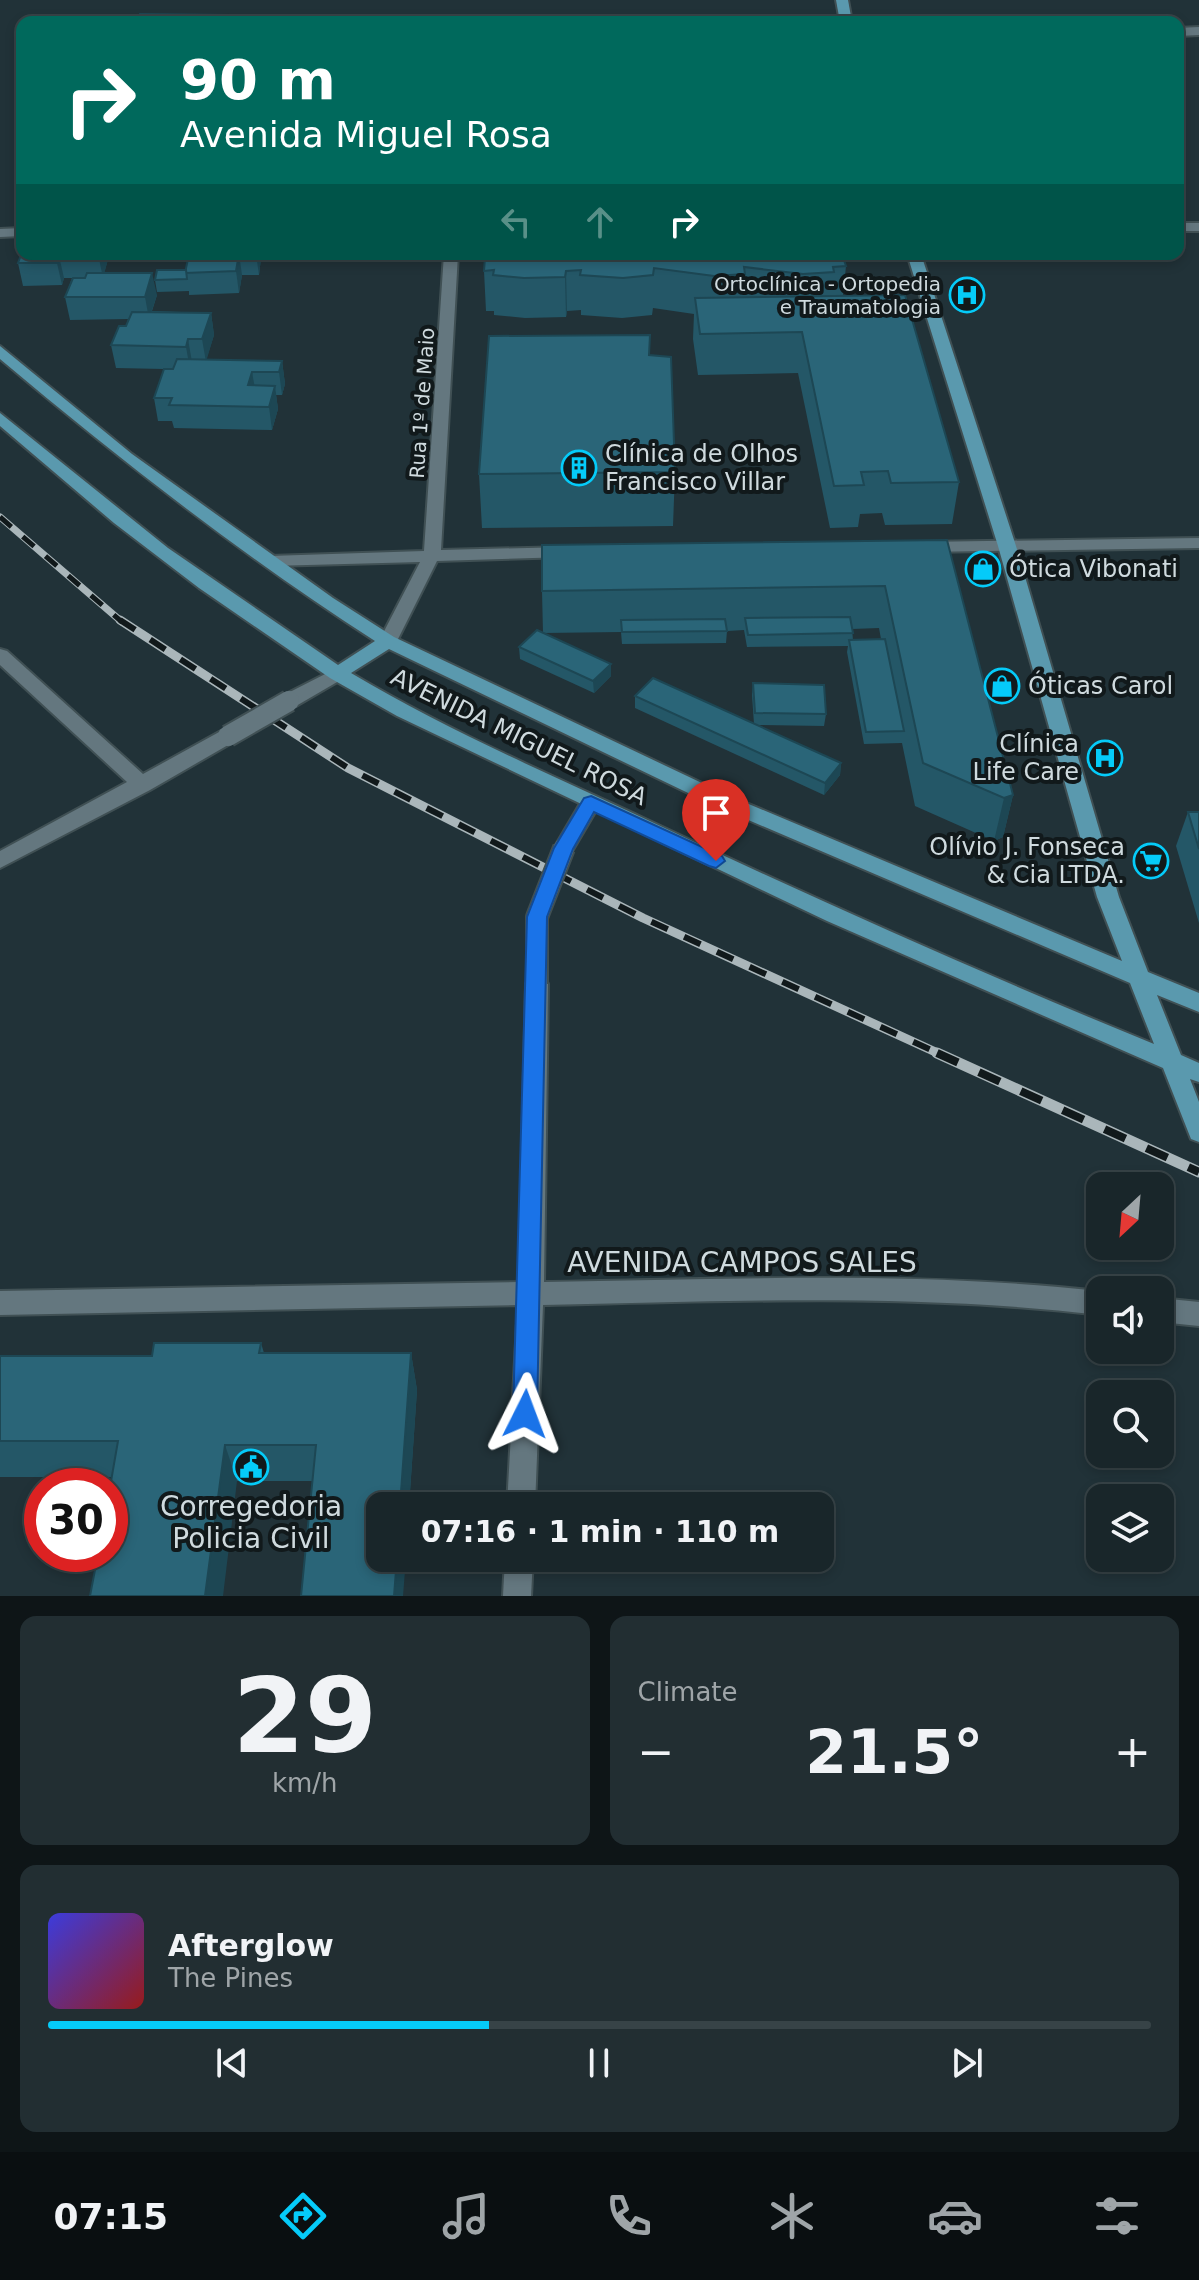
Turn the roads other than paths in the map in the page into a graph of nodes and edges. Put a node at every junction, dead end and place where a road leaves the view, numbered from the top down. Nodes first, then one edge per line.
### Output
1 (451, 260) edge
2 (916, 260) edge
3 (0, 351) edge
4 (0, 418) edge
5 (1199, 543) edge
6 (1007, 546) junction
7 (912, 547) edge
8 (584, 552) edge
9 (432, 555) junction
10 (270, 561) junction
11 (388, 641) junction
12 (0, 655) edge
13 (337, 674) junction
14 (143, 785) junction
15 (591, 802) junction
16 (0, 860) edge
17 (1140, 978) junction
18 (1199, 1003) edge
19 (1173, 1063) junction
20 (1199, 1073) edge
21 (1196, 1123) edge
22 (531, 1291) junction
23 (1086, 1301) edge
24 (0, 1303) edge
25 (1174, 1311) edge
26 (1199, 1314) edge
27 (522, 1492) edge
28 (518, 1572) edge
29 (517, 1596) edge

1 - 9 street, Rua 1º de Maio
2 - 6 main road
3 - 10 main road, AVENIDA MIGUEL ROSA
4 - 13 main road, AVENIDA MIGUEL ROSA
5 - 6 street
6 - 7 street
6 - 17 main road
8 - 9 street
9 - 10 street
9 - 11 street
10 - 11 main road, AVENIDA MIGUEL ROSA
11 - 13 main road
11 - 17 main road, AVENIDA MIGUEL ROSA
12 - 14 street
13 - 14 street, bridge
13 - 15 main road, AVENIDA MIGUEL ROSA
14 - 16 street
15 - 19 main road, AVENIDA MIGUEL ROSA
15 - 22 street, bridge
17 - 18 main road, AVENIDA MIGUEL ROSA
17 - 19 main road
19 - 20 main road, AVENIDA MIGUEL ROSA
19 - 21 main road
22 - 23 street, AVENIDA CAMPOS SALES
22 - 24 street, AVENIDA CAMPOS SALES
22 - 27 street
25 - 26 street
28 - 29 street

